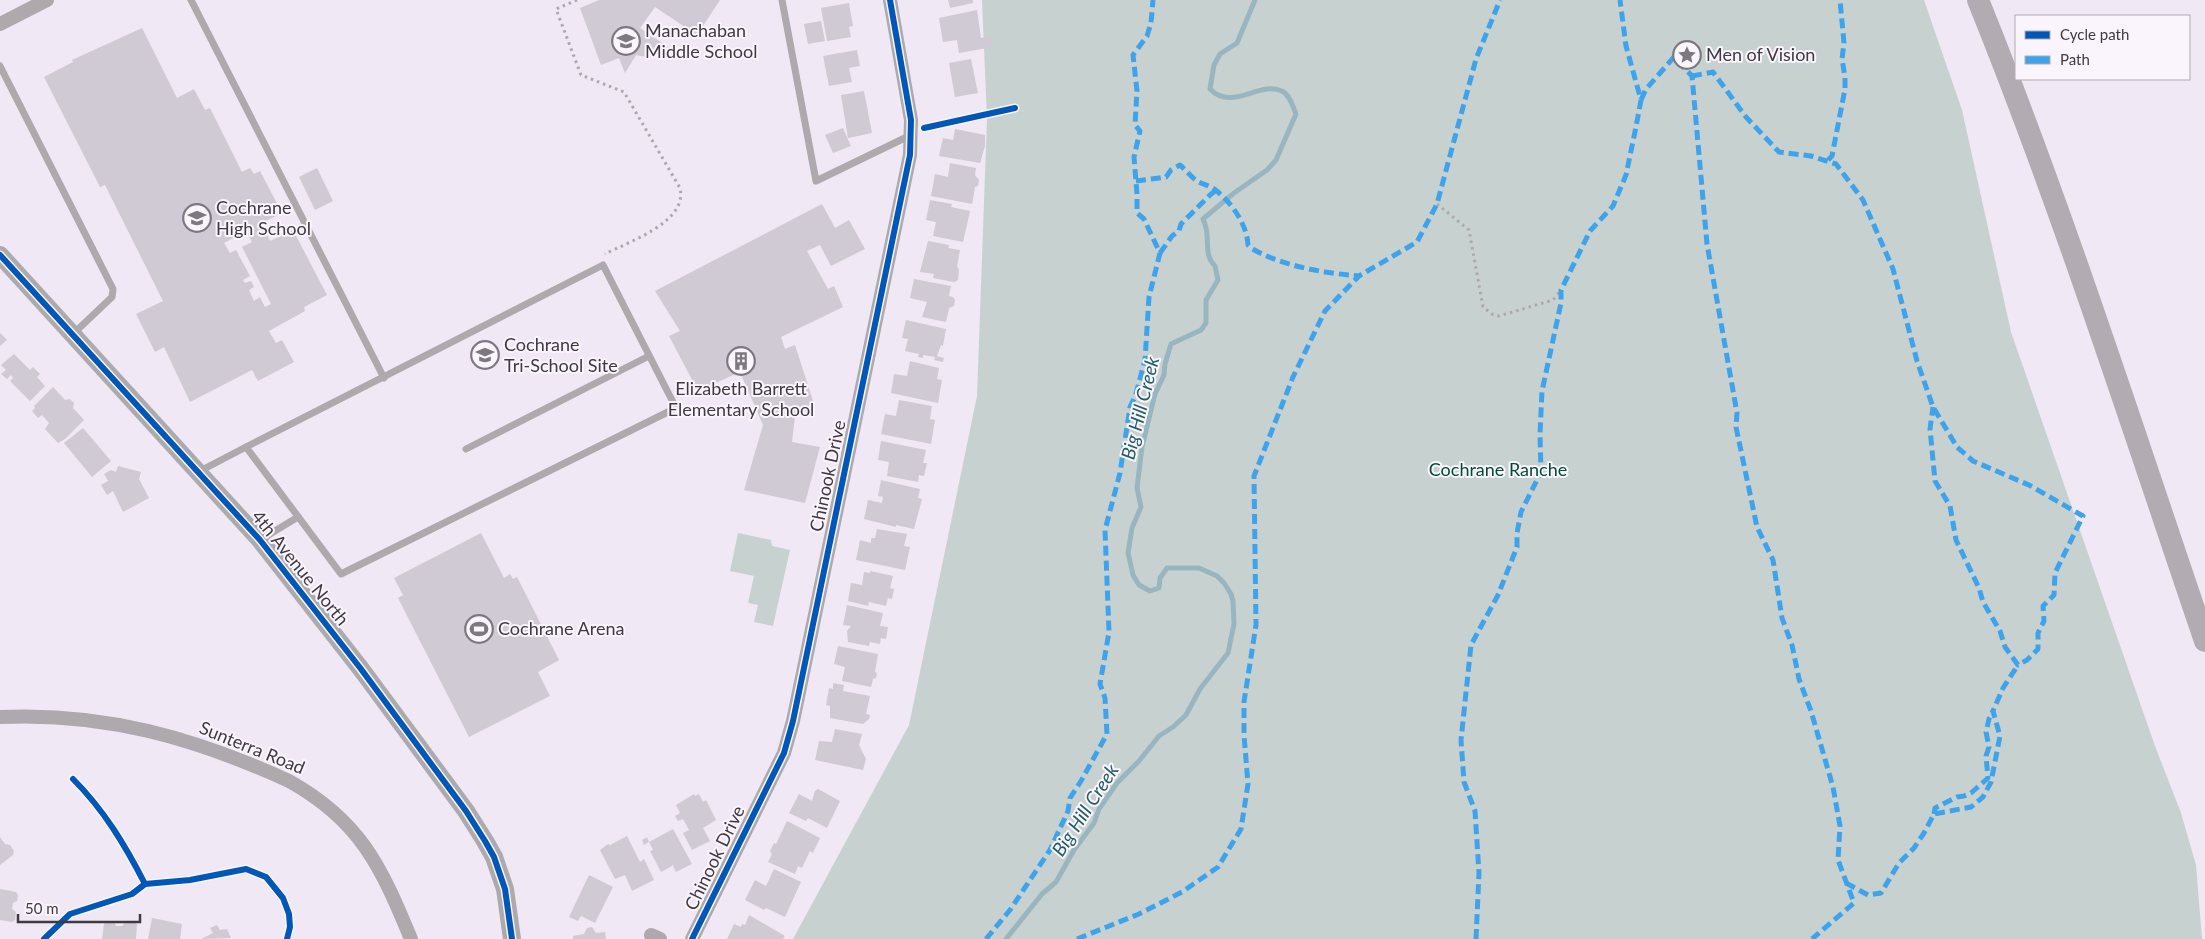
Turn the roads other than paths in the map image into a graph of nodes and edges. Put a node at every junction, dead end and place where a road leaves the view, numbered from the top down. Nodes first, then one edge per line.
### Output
1 (47, 0) edge
2 (191, 0) edge
3 (782, 0) edge
4 (890, 0) edge
5 (1978, 0) edge
6 (0, 24) edge
7 (0, 66) edge
8 (911, 134) junction
9 (0, 255) edge
10 (72, 334) junction
11 (649, 356) junction
12 (384, 378) junction
13 (246, 447) junction
14 (466, 449) dead end
15 (199, 471) junction
16 (298, 517) junction
17 (260, 540) junction
18 (2205, 642) edge
19 (0, 716) edge
20 (412, 939) edge
21 (512, 939) edge
22 (692, 939) edge

1 - 6 street
2 - 12 lane
3 - 8 lane
4 - 8 street, Chinook Drive
5 - 18 main road
7 - 10 lane
8 - 22 street, Chinook Drive
9 - 10 street, 4th Avenue North
10 - 15 street, 4th Avenue North
11 - 12 lane
11 - 14 lane
11 - 16 lane
12 - 13 lane
13 - 15 lane
13 - 16 lane
15 - 17 street, 4th Avenue North
16 - 17 lane
17 - 21 street, 4th Avenue North
19 - 20 street, Sunterra Road

